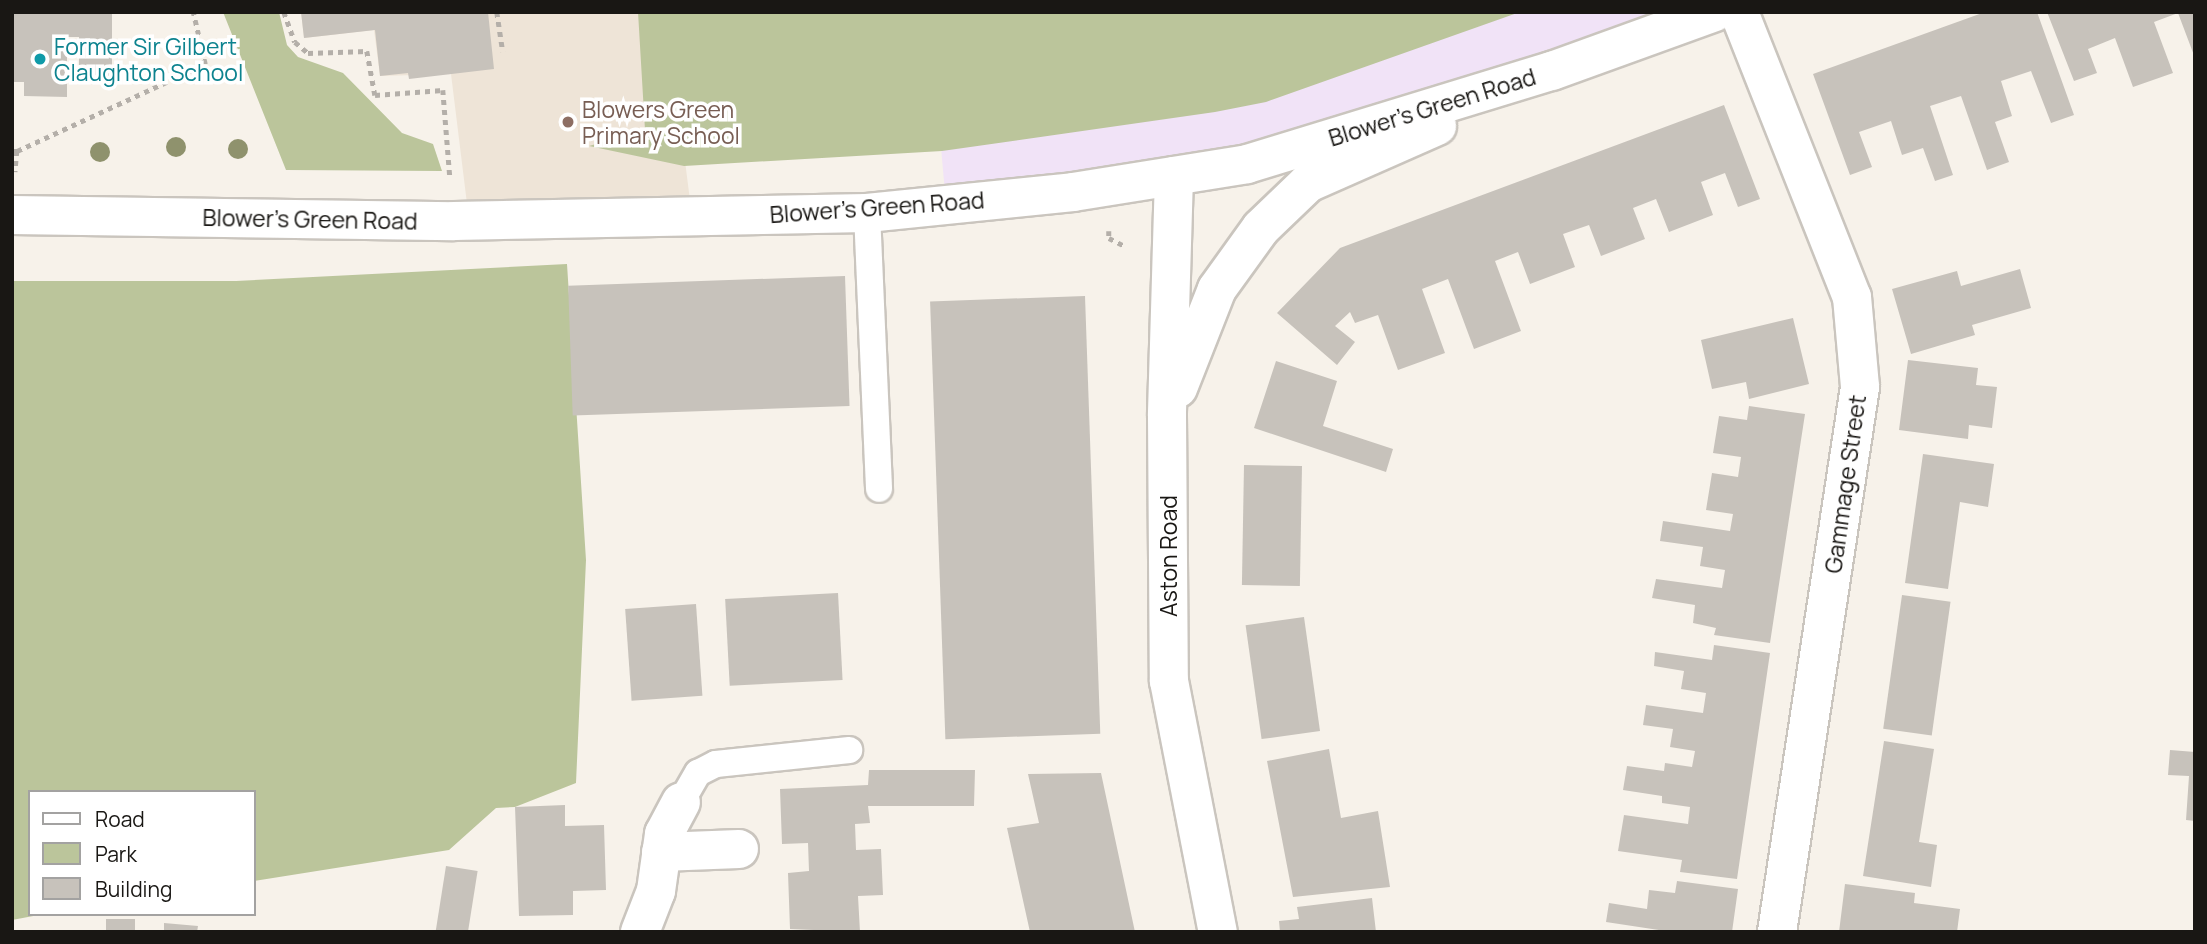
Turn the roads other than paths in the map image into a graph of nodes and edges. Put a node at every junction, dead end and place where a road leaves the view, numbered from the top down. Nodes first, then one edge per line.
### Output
1 (1715, 12) edge
2 (1739, 12) edge
3 (1552, 71) junction
4 (1174, 176) junction
5 (867, 213) junction
6 (12, 215) edge
7 (1167, 415) junction
8 (879, 489) dead end
9 (849, 751) dead end
10 (681, 802) joint
11 (739, 849) dead end
12 (661, 852) junction
13 (640, 932) edge
14 (1218, 932) edge
15 (1777, 932) edge

1 - 3 main road, Blower's Green Road
2 - 15 main road, Gammage Street
3 - 4 main road, Blower's Green Road
3 - 7 main road
4 - 5 main road, Blower's Green Road
4 - 7 main road, Aston Road
5 - 6 main road, Blower's Green Road
5 - 8 lane
7 - 14 main road, Aston Road
9 - 10 lane
10 - 12 main road
11 - 12 main road
12 - 13 main road

